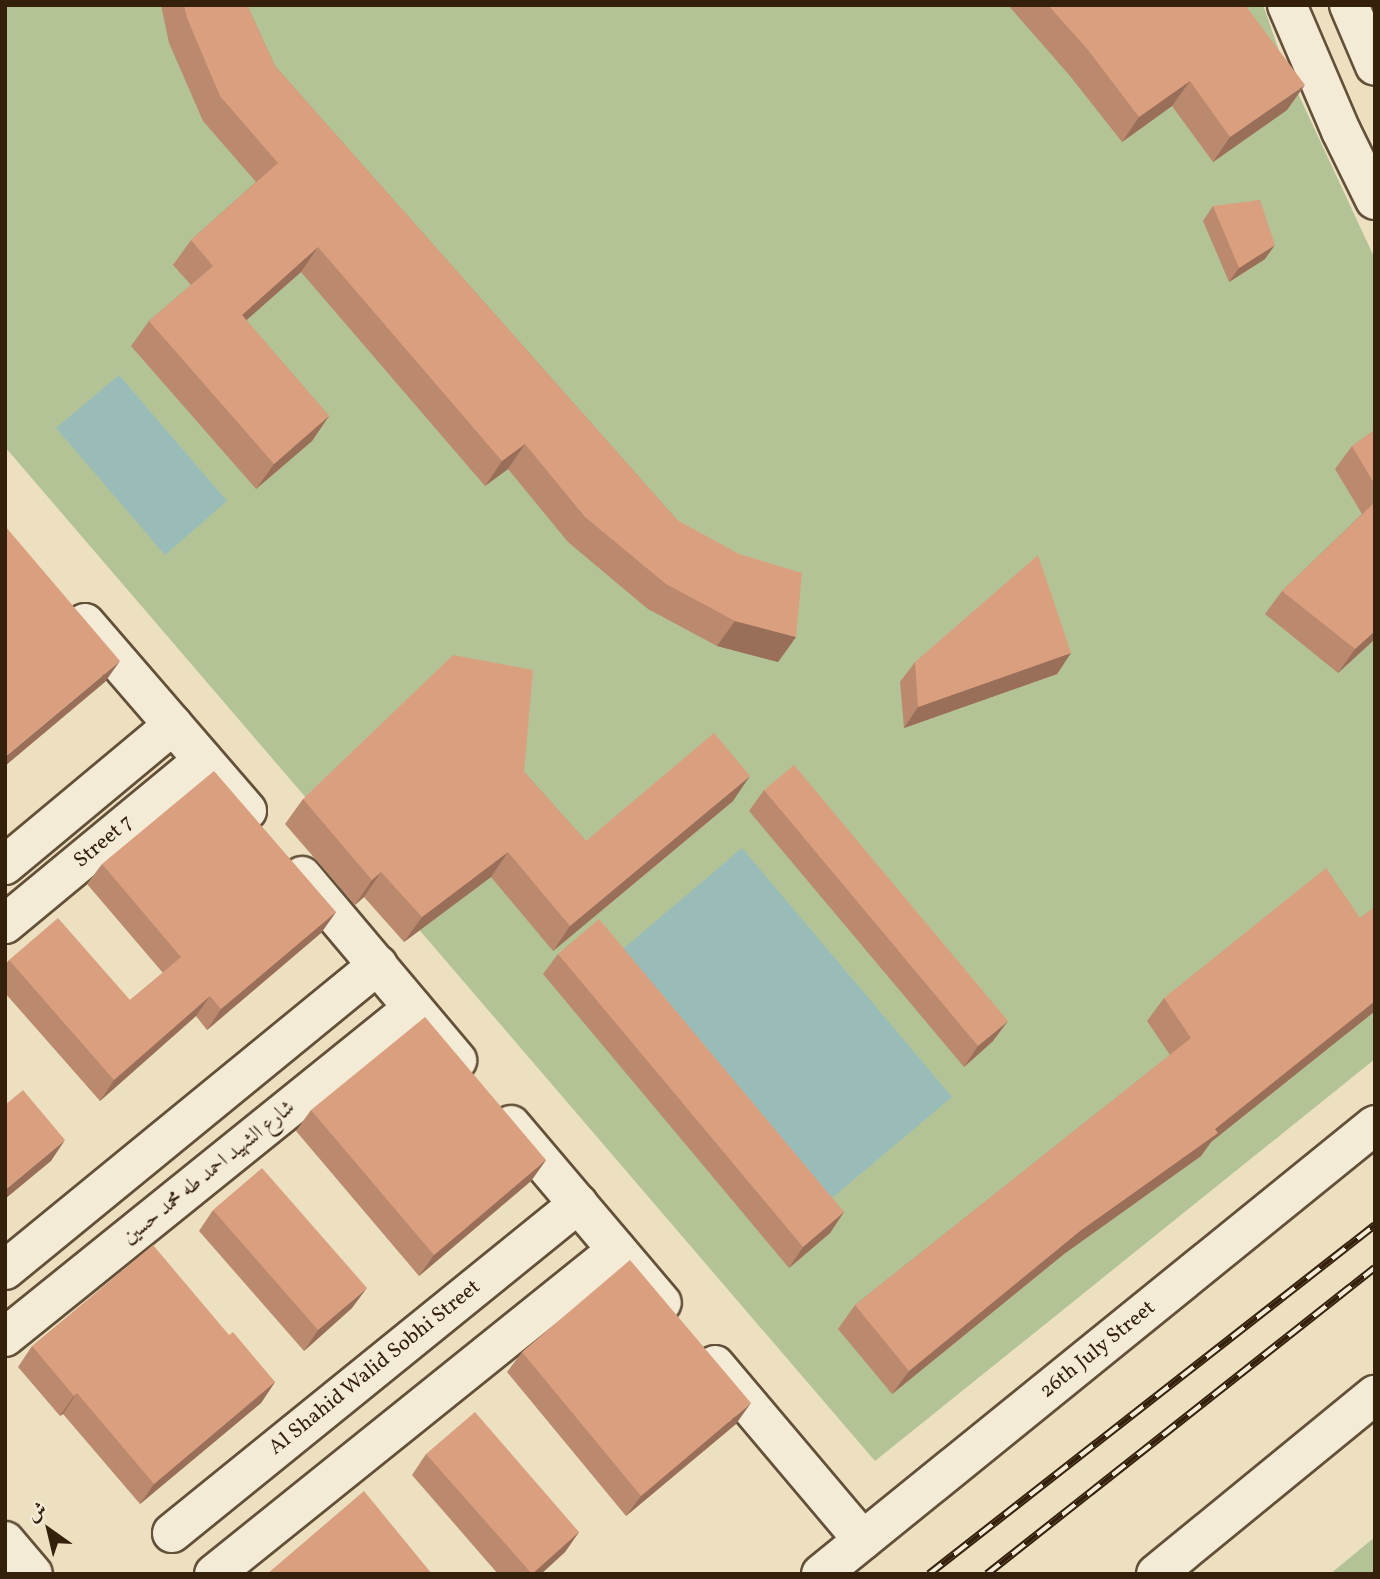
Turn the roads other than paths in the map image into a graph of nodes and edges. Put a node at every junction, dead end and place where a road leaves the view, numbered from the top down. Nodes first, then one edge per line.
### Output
1 (1287, 5) edge
2 (1349, 5) edge
3 (1375, 66) edge
4 (1375, 200) edge
5 (58, 593) edge
6 (173, 725) junction
7 (203, 760) junction
8 (5, 865) edge
9 (5, 924) edge
10 (378, 965) junction
11 (413, 1008) junction
12 (1375, 1125) edge
13 (578, 1204) junction
14 (617, 1250) junction
15 (5, 1270) edge
16 (5, 1337) edge
17 (1375, 1395) edge
18 (172, 1533) dead end
19 (863, 1540) junction
20 (5, 1541) edge
21 (33, 1574) edge
22 (214, 1574) edge
23 (821, 1574) edge
24 (1156, 1574) edge

1 - 4 street
2 - 3 street
5 - 6 street
6 - 7 street
6 - 8 street
7 - 9 street, Street 7
7 - 10 street
10 - 11 street
10 - 15 street
11 - 13 street
11 - 16 street, شارع الشهيد احمد طه محمد حسين
12 - 19 street, 26th July Street
13 - 14 street
13 - 18 street, Al Shahid Walid Sobhi Street
14 - 19 street
14 - 22 street
17 - 24 street
19 - 23 street, 26th July Street
20 - 21 street

